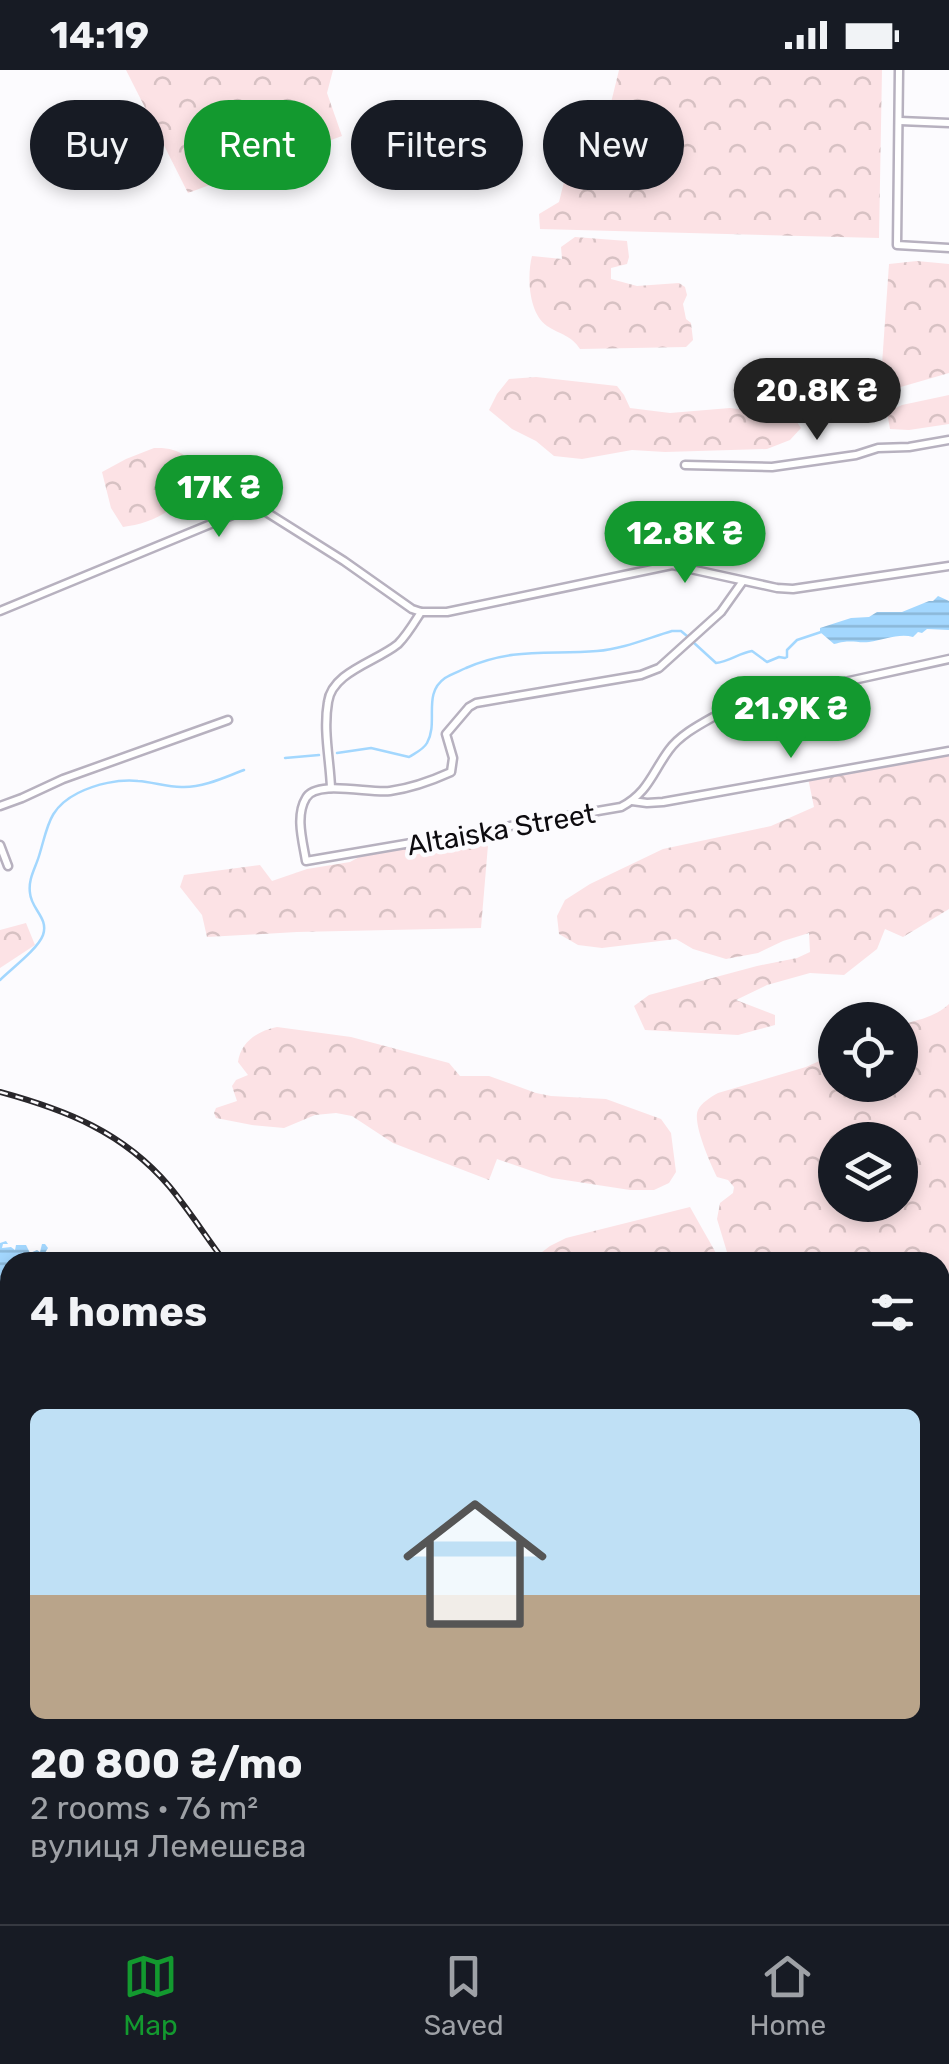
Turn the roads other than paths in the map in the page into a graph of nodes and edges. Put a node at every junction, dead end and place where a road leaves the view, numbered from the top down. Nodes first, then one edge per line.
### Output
1 (900, 70) edge
2 (900, 121) junction
3 (949, 124) edge
4 (949, 248) edge
5 (949, 440) edge
6 (686, 465) dead end
7 (949, 566) edge
8 (743, 581) junction
9 (0, 611) edge
10 (421, 612) junction
11 (949, 659) edge
12 (228, 720) dead end
13 (949, 751) edge
14 (331, 788) junction
15 (632, 801) junction
16 (0, 806) edge
17 (0, 845) edge
18 (8, 866) dead end

1 - 2 street
2 - 3 street
2 - 4 street
5 - 6 street
7 - 8 street
8 - 10 street
8 - 14 street
9 - 10 street
10 - 14 street
11 - 15 street, Altaiska Street
12 - 16 street
13 - 15 street
14 - 15 street, Altaiska Street
17 - 18 street

